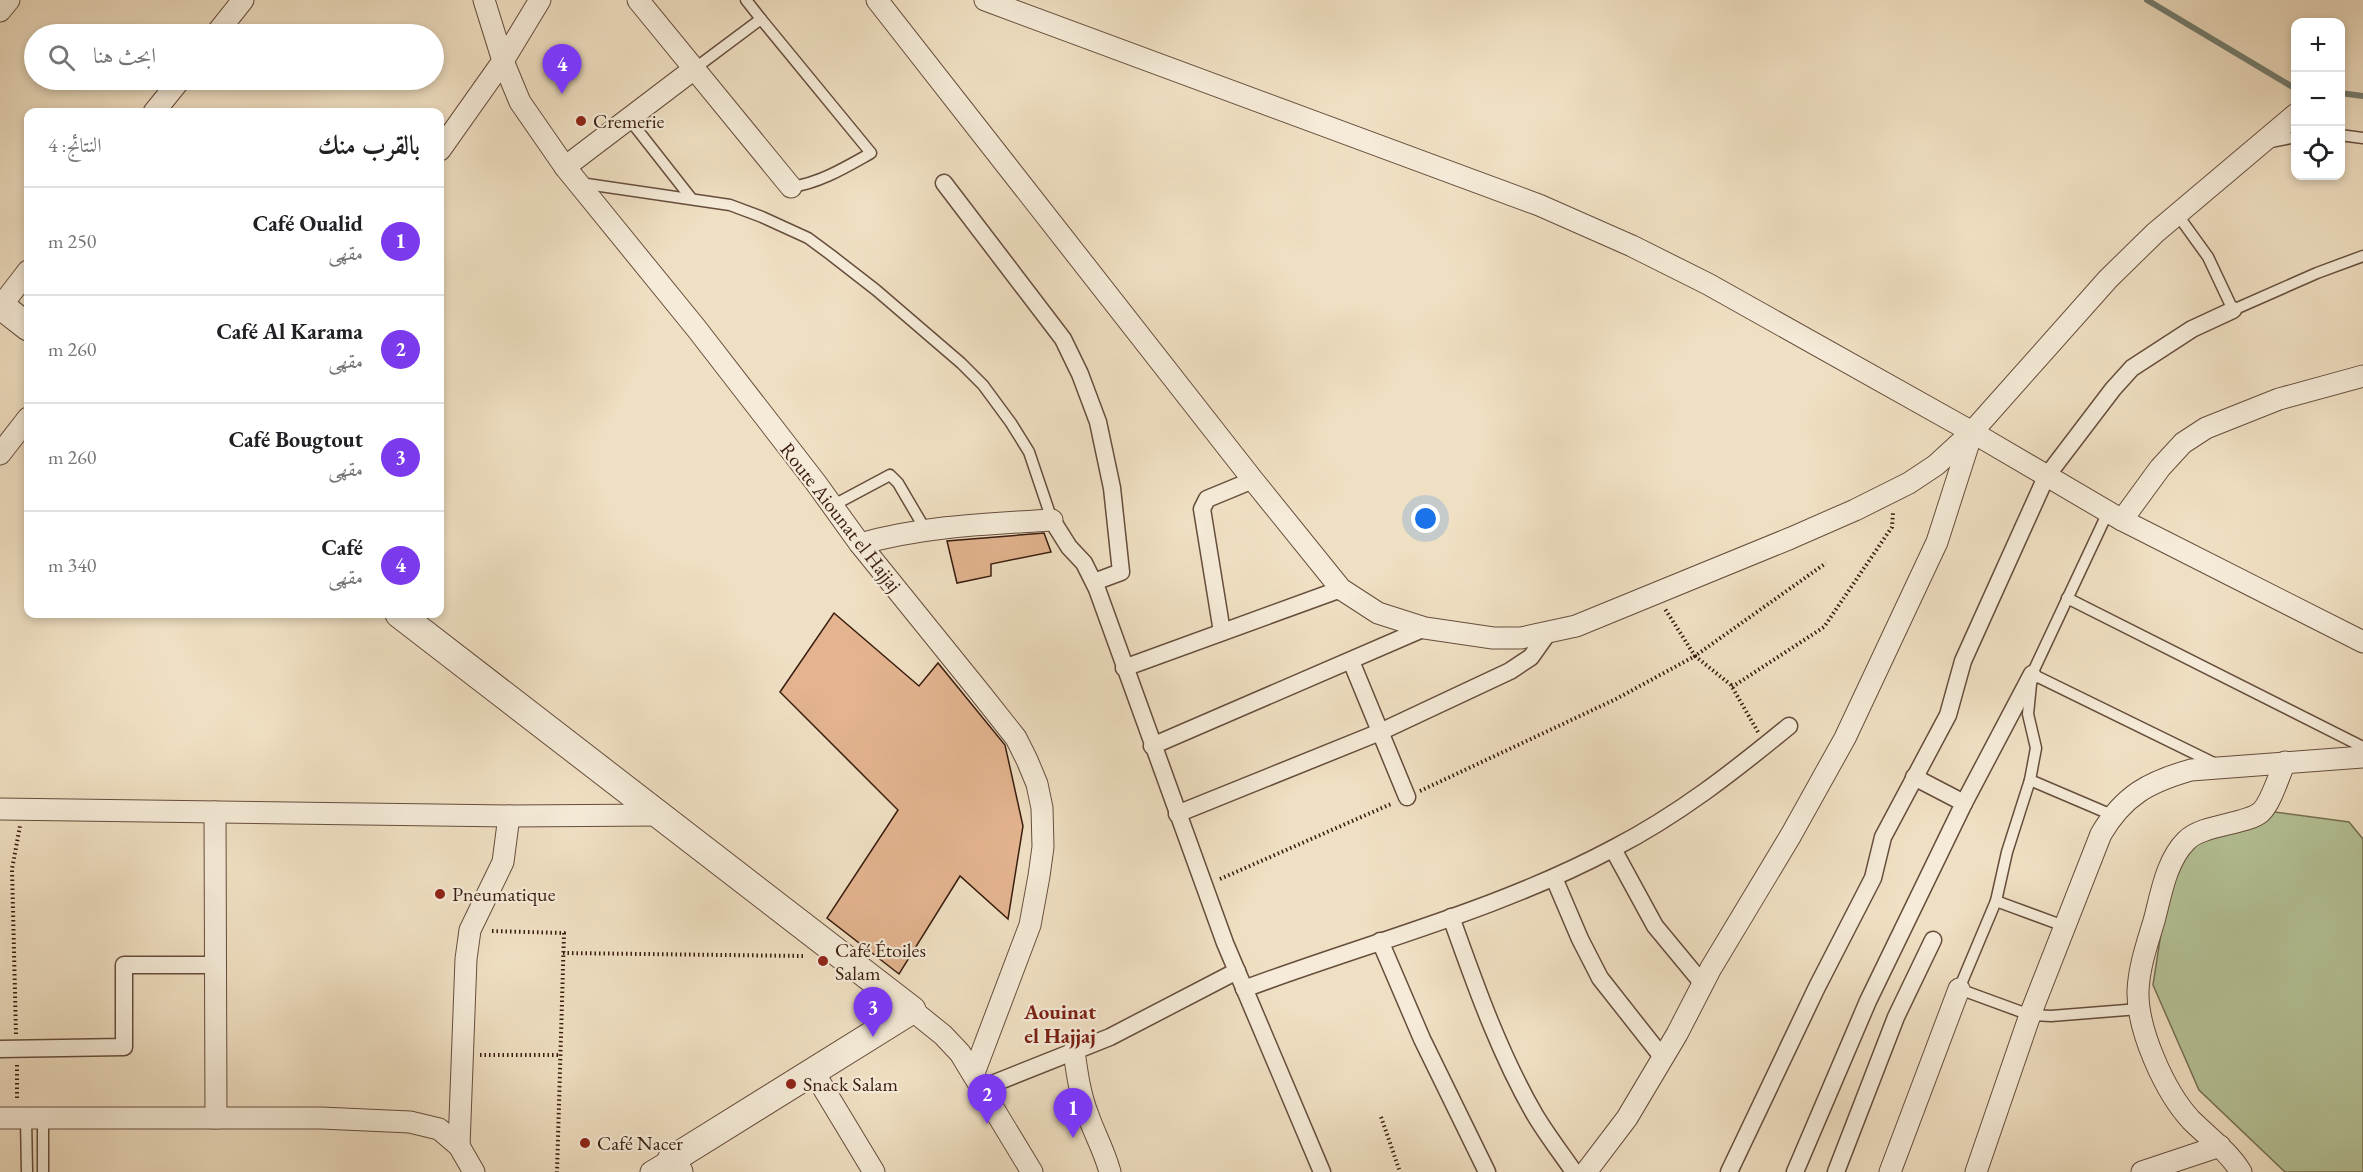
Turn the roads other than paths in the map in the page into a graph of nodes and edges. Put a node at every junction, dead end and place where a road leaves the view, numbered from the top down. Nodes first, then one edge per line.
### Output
1 (9, 0) edge
2 (243, 0) edge
3 (484, 0) edge
4 (540, 0) edge
5 (638, 0) edge
6 (746, 0) edge
7 (877, 0) edge
8 (985, 0) edge
9 (0, 11) edge
10 (761, 19) junction
11 (224, 24) edge
12 (503, 61) junction
13 (694, 69) junction
14 (172, 90) edge
15 (157, 108) edge
16 (2291, 117) edge
17 (628, 119) junction
18 (2345, 136) edge
19 (2291, 138) edge
20 (2363, 138) edge
21 (444, 144) edge
22 (2256, 147) junction
23 (571, 175) junction
24 (944, 183) dead end
25 (791, 187) joint
26 (691, 198) junction
27 (2177, 214) junction
28 (2363, 256) edge
29 (24, 276) edge
30 (1, 305) edge
31 (2233, 310) junction
32 (24, 324) edge
33 (2363, 376) edge
34 (24, 423) edge
35 (1972, 432) junction
36 (0, 454) edge
37 (2046, 477) junction
38 (1253, 480) junction
39 (832, 506) junction
40 (2115, 516) junction
41 (1052, 520) junction
42 (926, 529) junction
43 (860, 544) junction
44 (1094, 582) junction
45 (1341, 589) junction
46 (2067, 598) junction
47 (404, 618) edge
48 (1425, 628) junction
49 (1222, 632) junction
50 (1548, 633) junction
51 (2363, 642) edge
52 (1351, 661) junction
53 (1124, 668) junction
54 (2032, 674) junction
55 (1789, 726) dead end
56 (1380, 732) junction
57 (1152, 746) junction
58 (2363, 747) edge
59 (2363, 758) edge
60 (2285, 762) junction
61 (2223, 768) junction
62 (1914, 777) junction
63 (2030, 780) junction
64 (1407, 797) road end
65 (1964, 804) junction
66 (10, 809) edge
67 (215, 812) junction
68 (1177, 814) junction
69 (660, 815) junction
70 (2112, 815) junction
71 (509, 816) junction
72 (1613, 849) junction
73 (1554, 878) junction
74 (1996, 902) junction
75 (1451, 917) junction
76 (2064, 926) junction
77 (1934, 940) dead end
78 (1380, 941) junction
79 (216, 965) junction
80 (1237, 971) junction
81 (1703, 984) junction
82 (1244, 989) junction
83 (1959, 989) junction
84 (2139, 1009) junction
85 (912, 1010) junction
86 (2030, 1015) junction
87 (8, 1049) edge
88 (1074, 1051) junction
89 (1663, 1058) junction
90 (813, 1071) junction
91 (978, 1080) junction
92 (21, 1118) edge
93 (216, 1118) junction
94 (459, 1146) junction
95 (2220, 1146) junction
96 (667, 1168) edge
97 (27, 1172) edge
98 (43, 1172) edge
99 (474, 1172) edge
100 (874, 1172) edge
101 (1032, 1172) edge
102 (1110, 1172) edge
103 (1322, 1172) edge
104 (1487, 1172) edge
105 (1574, 1172) edge
106 (1586, 1172) edge
107 (1729, 1172) edge
108 (1795, 1172) edge
109 (1836, 1172) edge
110 (1890, 1172) edge
111 (1976, 1172) edge
112 (2142, 1172) edge
113 (2241, 1172) edge

1 - 9 street
2 - 11 street
3 - 12 street, Route Aiounat el Hajjaj
4 - 12 street
5 - 13 street
6 - 10 lane
7 - 38 street
8 - 35 street
10 - 13 lane
10 - 25 lane
12 - 21 street
12 - 23 street, Route Aiounat el Hajjaj
13 - 17 street
13 - 25 street
14 - 15 street
16 - 22 street
17 - 23 street
17 - 26 lane
18 - 20 lane
19 - 22 lane
22 - 27 street
23 - 26 lane
23 - 39 street, Route Aiounat el Hajjaj
24 - 44 street
26 - 41 lane
27 - 31 lane
27 - 35 street
28 - 31 lane
29 - 30 street
30 - 32 street
31 - 37 street
33 - 40 street
34 - 36 street
35 - 37 street
35 - 50 street
35 - 81 street
37 - 40 street
37 - 62 street
38 - 45 street
38 - 49 street
39 - 42 lane
39 - 43 street, Route Aiounat el Hajjaj
40 - 46 lane
40 - 51 street
41 - 42 street
41 - 44 street
42 - 43 street
43 - 91 street, Route Aiounat el Hajjaj
44 - 53 street
45 - 48 street
45 - 49 street
46 - 54 lane
46 - 58 lane
47 - 69 street
48 - 50 street
48 - 52 street
49 - 53 street
50 - 56 street
52 - 56 street
52 - 57 street
53 - 57 street
54 - 61 lane
54 - 63 lane
54 - 65 street
55 - 72 street
56 - 64 street
56 - 68 street
57 - 68 street
59 - 60 street
60 - 61 street
60 - 84 street
61 - 70 street
62 - 65 street
62 - 107 street
63 - 70 lane
63 - 74 lane
65 - 108 street
66 - 67 street
67 - 71 street
67 - 79 street
68 - 80 street
69 - 71 street
69 - 85 street
70 - 76 street
71 - 94 street
72 - 73 street
72 - 81 street
73 - 75 street
73 - 89 street
74 - 76 lane
74 - 83 lane
75 - 78 street
75 - 105 street
76 - 86 street
77 - 109 street
78 - 82 street
78 - 104 street
79 - 87 street
79 - 93 street
80 - 82 street
80 - 88 street
81 - 89 street
82 - 103 street
83 - 86 lane
83 - 110 street
84 - 86 lane
84 - 95 street
85 - 90 street
85 - 91 street
86 - 111 street
88 - 91 street
88 - 102 street
89 - 106 street
90 - 96 street
90 - 100 street
91 - 101 street
92 - 93 street
92 - 97 lane
92 - 98 lane
93 - 94 street
94 - 99 street
95 - 112 street
95 - 113 street

